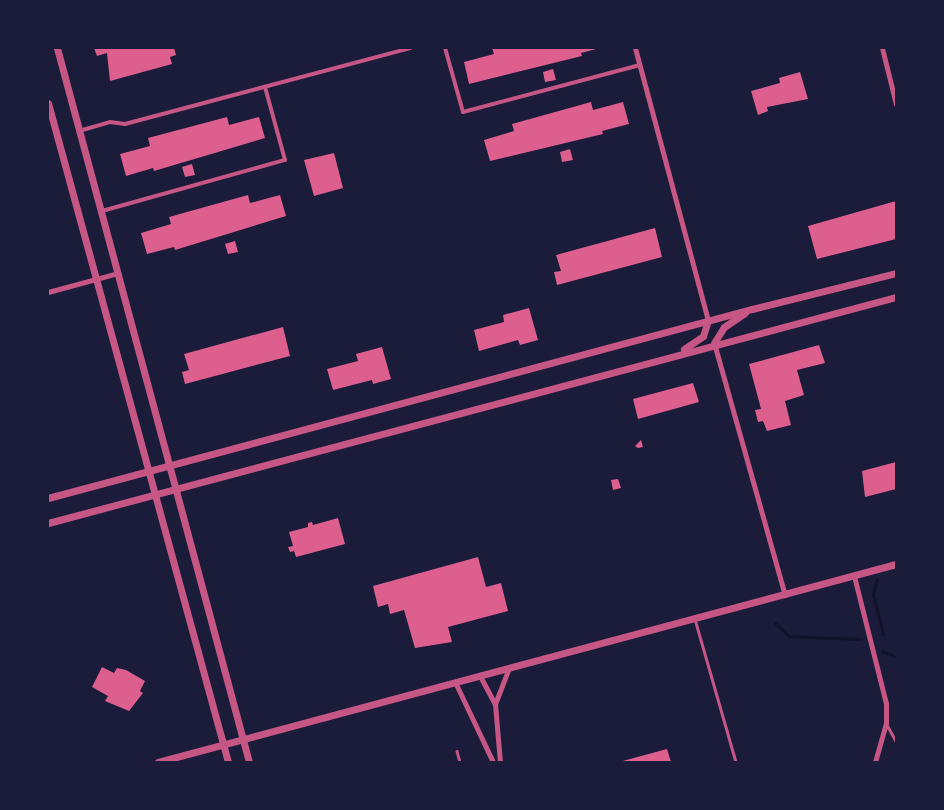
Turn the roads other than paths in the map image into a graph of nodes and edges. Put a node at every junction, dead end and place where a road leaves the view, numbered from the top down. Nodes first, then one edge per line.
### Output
1 (57, 48) edge
2 (410, 48) edge
3 (445, 48) edge
4 (635, 48) edge
5 (882, 48) edge
6 (640, 65) junction
7 (265, 87) junction
8 (48, 103) edge
9 (896, 104) edge
10 (79, 131) junction
11 (102, 211) junction
12 (118, 273) junction
13 (896, 273) edge
14 (94, 279) junction
15 (48, 292) edge
16 (896, 297) edge
17 (752, 309) junction
18 (708, 321) junction
19 (714, 343) junction
20 (677, 353) junction
21 (169, 466) junction
22 (147, 472) junction
23 (174, 489) junction
24 (153, 495) junction
25 (48, 498) edge
26 (48, 523) edge
27 (896, 564) edge
28 (854, 576) junction
29 (785, 594) junction
30 (695, 619) junction
31 (509, 668) junction
32 (480, 676) junction
33 (455, 682) junction
34 (495, 704) junction
35 (886, 723) junction
36 (243, 739) junction
37 (896, 741) edge
38 (223, 744) junction
39 (457, 751) dead end
40 (491, 761) edge
41 (158, 762) edge
42 (228, 762) edge
43 (249, 762) edge
44 (460, 762) edge
45 (500, 762) edge
46 (736, 762) edge
47 (875, 762) edge

1 - 10 street
2 - 7 street
3 - 6 street
4 - 6 street
5 - 9 street
6 - 18 street
7 - 10 street
7 - 11 street
8 - 14 street
10 - 11 street
11 - 12 street
12 - 14 street
12 - 21 street
13 - 17 street
14 - 15 street
14 - 22 street
16 - 19 street
17 - 18 street
17 - 19 street
18 - 20 street
18 - 21 street
19 - 20 street
19 - 29 street
20 - 23 street
21 - 22 street
21 - 23 street
22 - 24 street
22 - 25 street
23 - 24 street
23 - 36 street
24 - 26 street
24 - 38 street
27 - 28 street
28 - 29 street
28 - 35 street
29 - 30 street
30 - 31 street
30 - 46 lane
31 - 32 street
31 - 34 street
32 - 33 street
32 - 34 street
33 - 36 street
33 - 40 street
34 - 45 street
35 - 37 lane
35 - 47 street
36 - 38 street
36 - 43 street
38 - 41 street
38 - 42 street
39 - 44 lane

